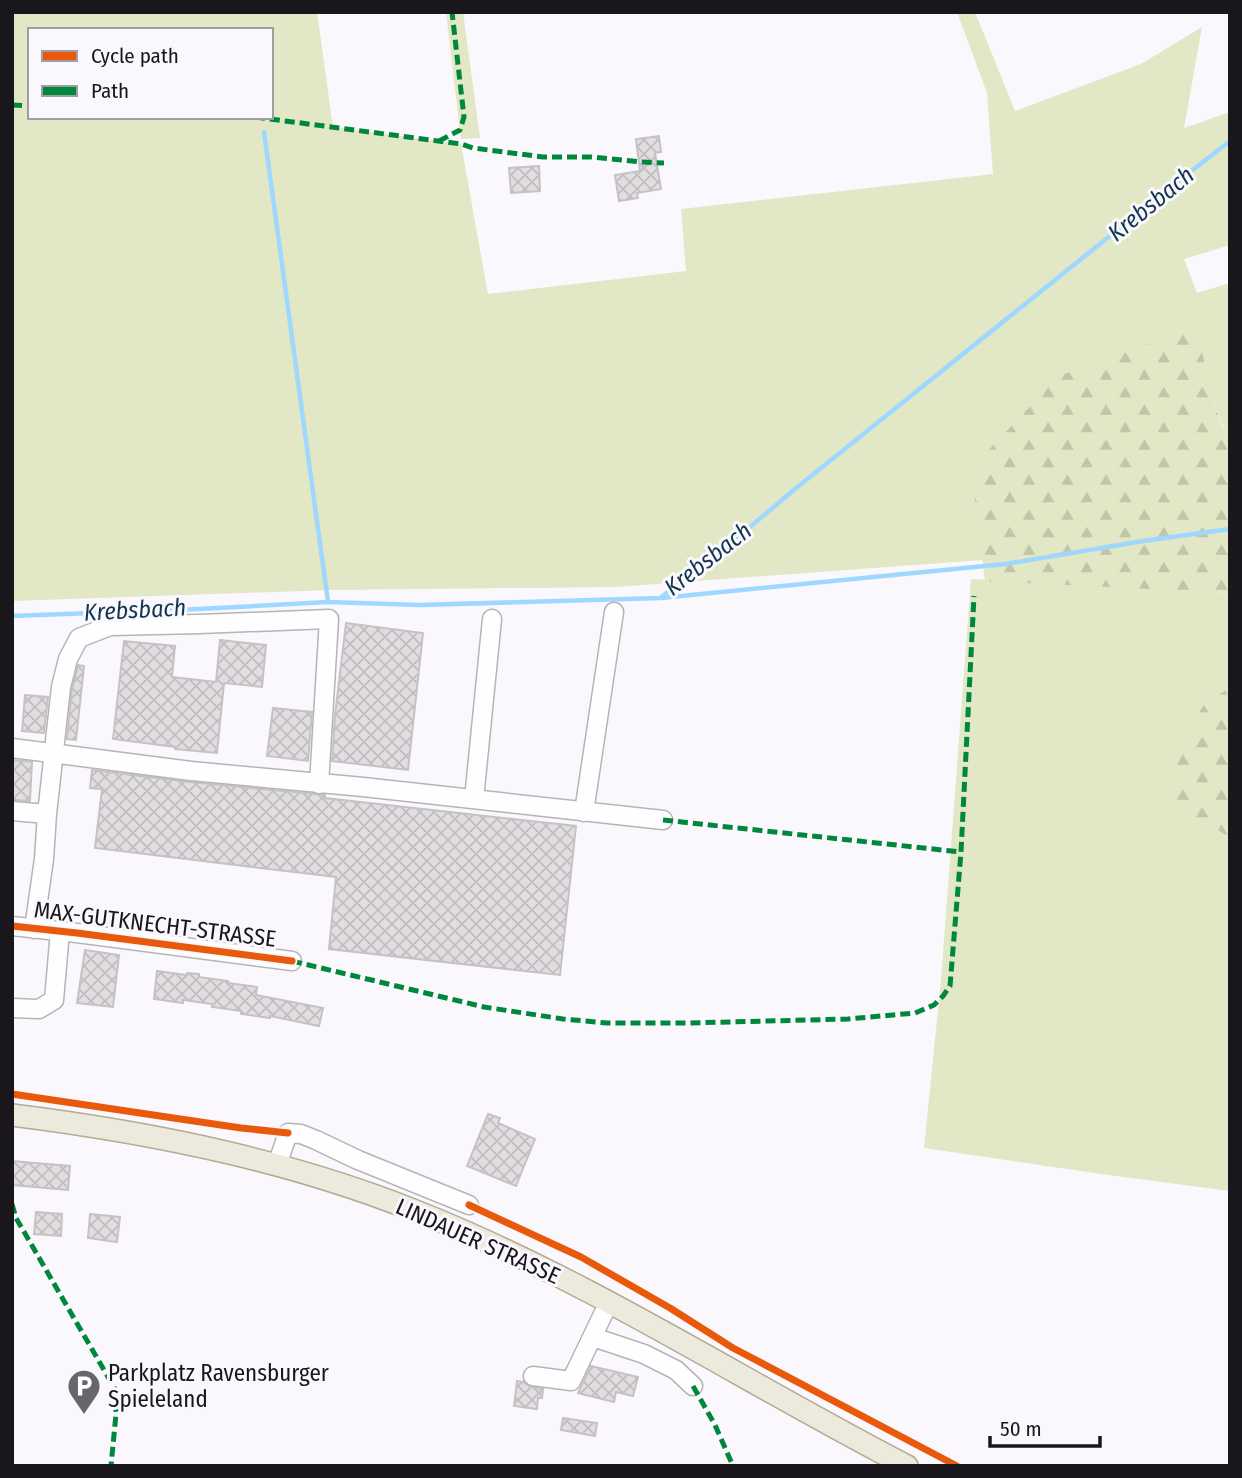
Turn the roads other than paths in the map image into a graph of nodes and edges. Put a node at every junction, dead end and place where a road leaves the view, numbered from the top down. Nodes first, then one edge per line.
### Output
1 (614, 612) dead end
2 (492, 619) dead end
3 (12, 748) edge
4 (54, 752) junction
5 (319, 784) junction
6 (474, 799) junction
7 (12, 811) edge
8 (584, 812) junction
9 (47, 814) junction
10 (663, 820) dead end
11 (12, 926) edge
12 (34, 929) junction
13 (60, 931) junction
14 (292, 961) dead end
15 (12, 1008) edge
16 (12, 1115) edge
17 (277, 1165) junction
18 (469, 1205) dead end
19 (609, 1302) junction
20 (593, 1337) junction
21 (533, 1376) dead end
22 (693, 1386) dead end
23 (907, 1466) edge

1 - 8 street
2 - 6 street
3 - 4 street
4 - 5 street
4 - 5 street
4 - 9 street
5 - 6 street
6 - 8 street
7 - 9 street
8 - 10 street
9 - 12 street
11 - 12 street, MAX-GUTKNECHT-STRASSE
12 - 13 street, MAX-GUTKNECHT-STRASSE
13 - 14 street, MAX-GUTKNECHT-STRASSE
13 - 15 street
16 - 17 main road, LINDAUER STRASSE
17 - 18 street
17 - 19 main road, LINDAUER STRASSE
19 - 20 street
19 - 23 main road, LINDAUER STRASSE
20 - 21 street
20 - 22 street

